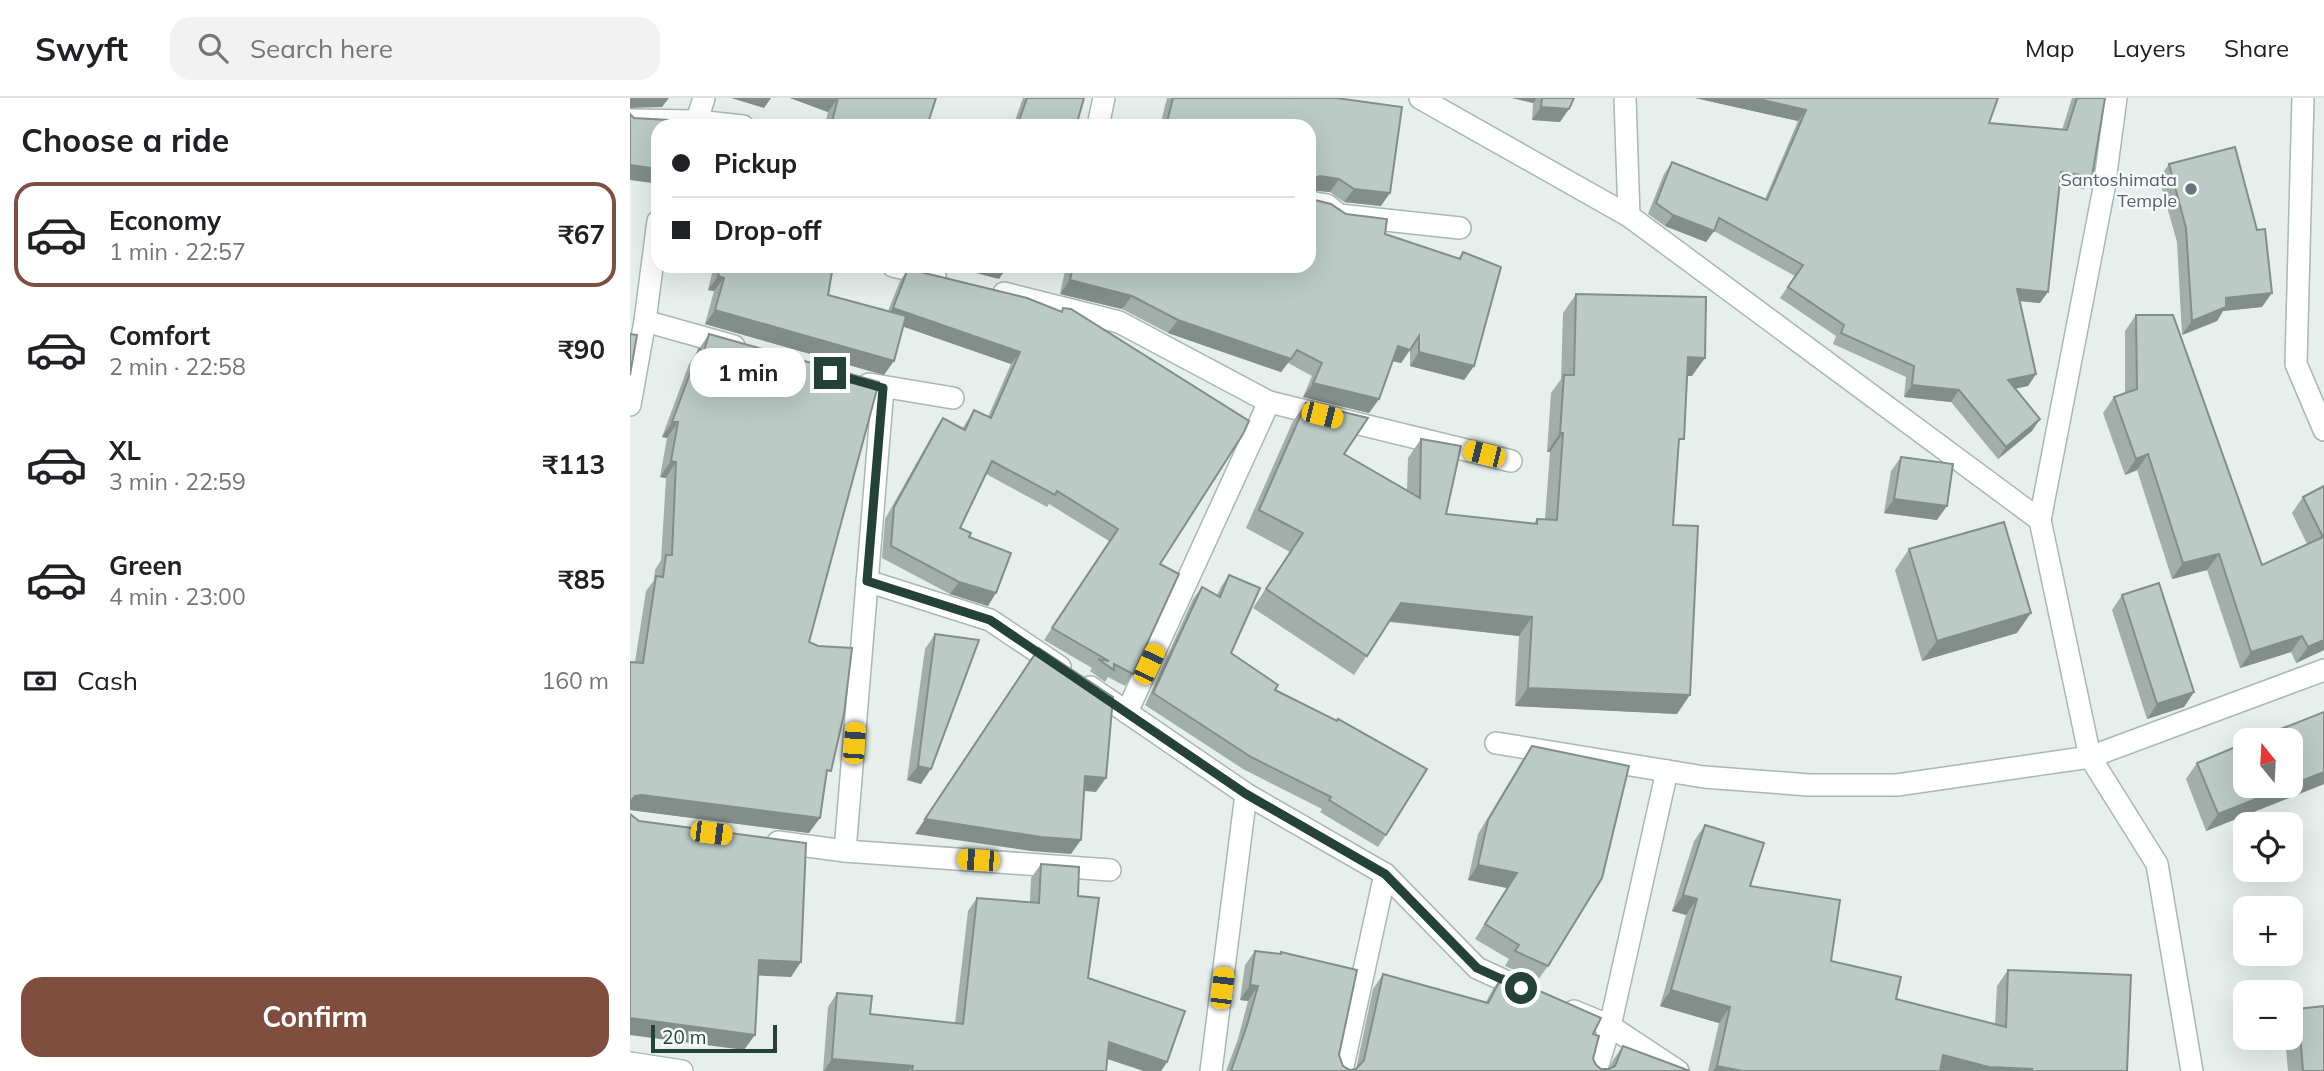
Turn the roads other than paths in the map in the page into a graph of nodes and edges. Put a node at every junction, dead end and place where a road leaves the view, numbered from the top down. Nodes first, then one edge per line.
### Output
1 (704, 98) edge
2 (1104, 98) edge
3 (1420, 98) edge
4 (1625, 98) edge
5 (2116, 98) edge
6 (2302, 98) edge
7 (697, 119) edge
8 (1100, 119) edge
9 (630, 120) edge
10 (651, 121) edge
11 (1316, 203) edge
12 (1629, 216) junction
13 (1460, 228) dead end
14 (651, 273) edge
15 (922, 273) edge
16 (960, 282) edge
17 (986, 289) edge
18 (645, 321) junction
19 (751, 351) edge
20 (844, 377) edge
21 (883, 388) junction
22 (953, 398) dead end
23 (1269, 402) junction
24 (630, 405) edge
25 (2324, 430) edge
26 (1511, 461) dead end
27 (2040, 520) junction
28 (867, 581) junction
29 (2324, 670) edge
30 (1127, 712) junction
31 (1496, 743) dead end
32 (2090, 757) junction
33 (1667, 771) junction
34 (1246, 794) junction
35 (765, 840) edge
36 (845, 851) junction
37 (1110, 870) dead end
38 (1385, 874) junction
39 (1610, 1026) junction
40 (630, 1063) edge
41 (682, 1071) edge
42 (1212, 1071) edge
43 (1342, 1071) edge
44 (1596, 1071) edge
45 (1678, 1071) edge
46 (2192, 1071) edge

1 - 7 street
2 - 8 street
3 - 12 street
4 - 12 street
5 - 27 street
6 - 25 street
9 - 10 street
11 - 13 street
12 - 27 street
14 - 18 street
15 - 16 street
17 - 23 street
18 - 19 street
18 - 24 street
20 - 21 street
21 - 22 street
21 - 28 street
23 - 26 street
23 - 30 street
27 - 32 street
28 - 30 street
28 - 36 street
29 - 32 street
30 - 34 street
31 - 33 street
32 - 33 street
32 - 46 street
33 - 39 street
34 - 38 street
34 - 42 street
35 - 36 street
36 - 37 street
38 - 39 street
38 - 43 street
39 - 44 street
39 - 45 street
40 - 41 street

